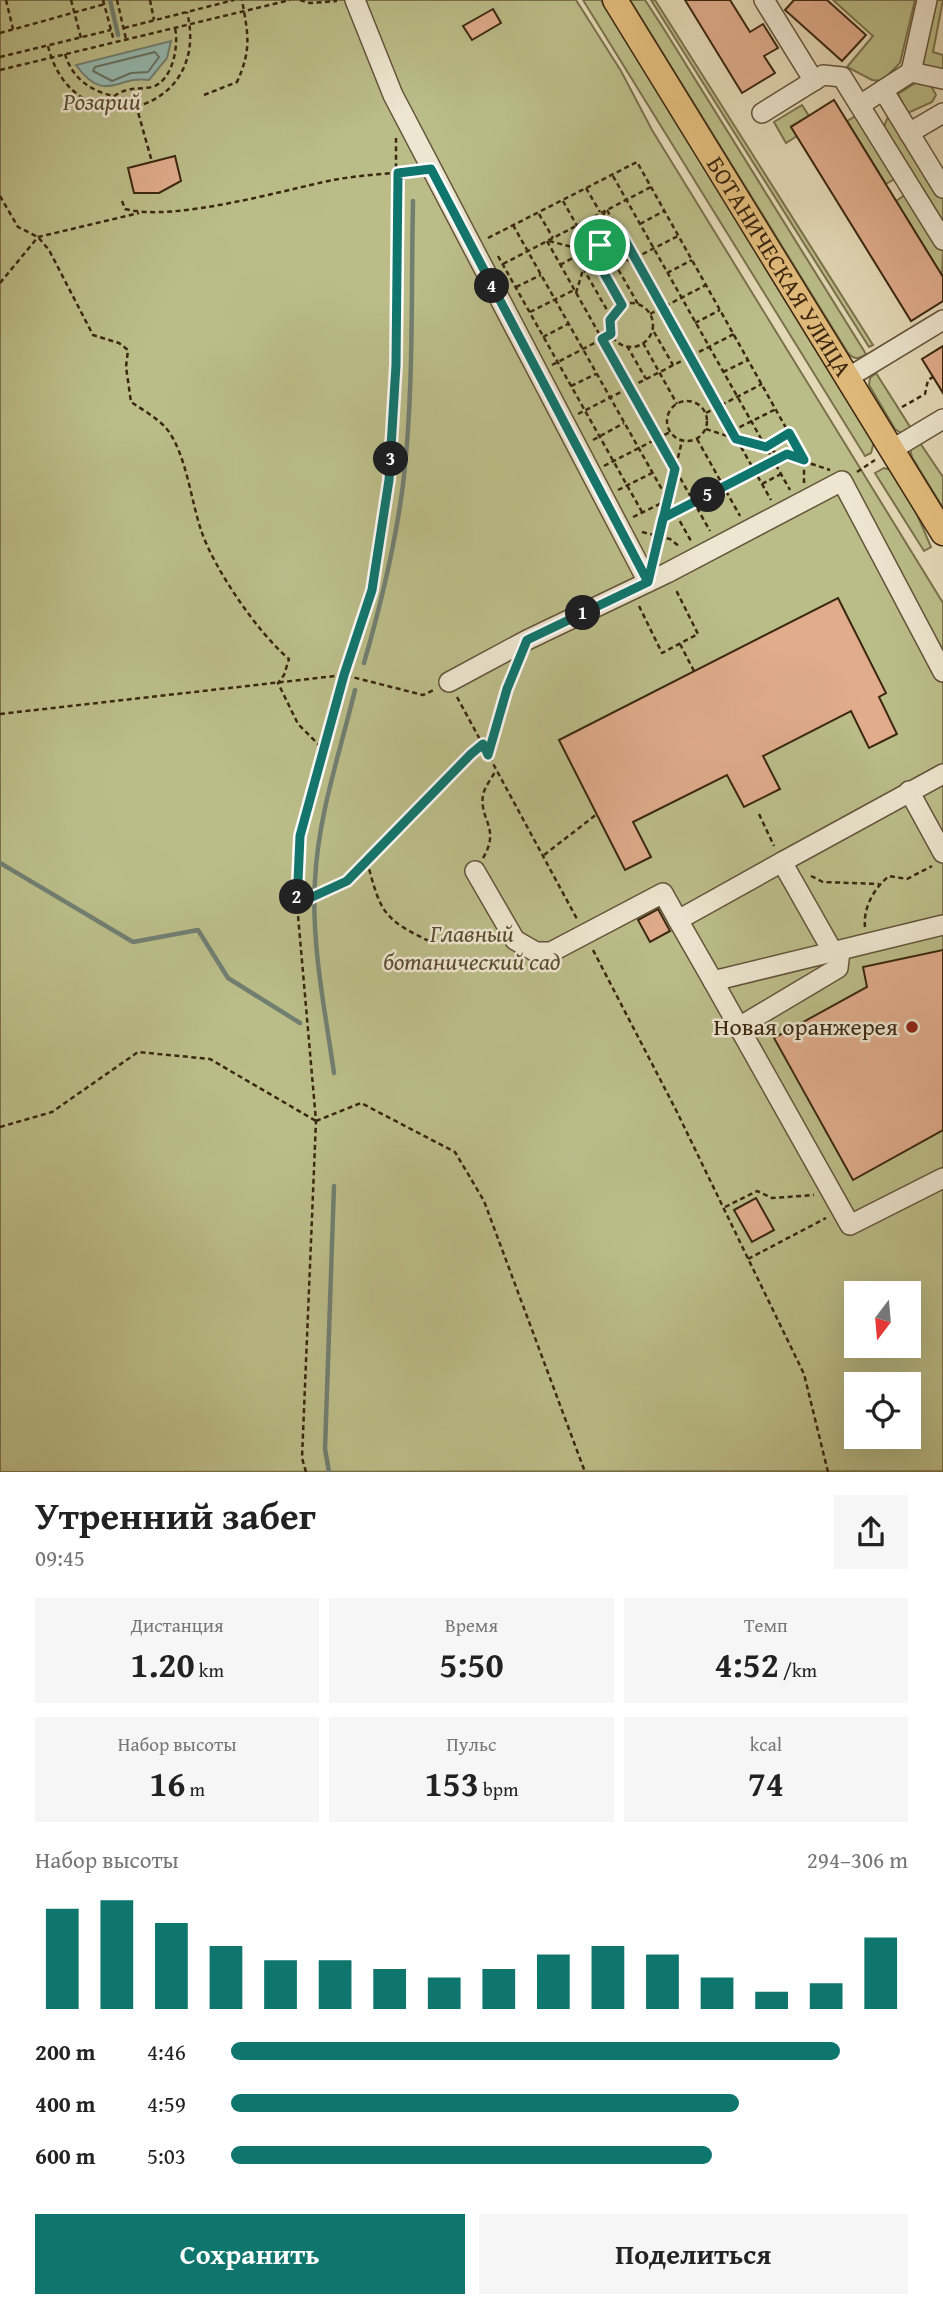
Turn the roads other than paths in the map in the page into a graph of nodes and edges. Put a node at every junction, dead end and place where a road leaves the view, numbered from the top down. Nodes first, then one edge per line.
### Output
1 (355, 0) edge
2 (615, 0) edge
3 (764, 0) edge
4 (928, 0) edge
5 (911, 72) junction
6 (943, 79) edge
7 (814, 80) junction
8 (883, 90) junction
9 (860, 104) junction
10 (762, 113) dead end
11 (943, 113) edge
12 (909, 133) junction
13 (943, 188) edge
14 (943, 240) edge
15 (943, 320) edge
16 (849, 377) junction
17 (943, 419) edge
18 (892, 449) junction
19 (943, 533) edge
20 (639, 586) junction
21 (943, 672) edge
22 (449, 682) road end
23 (943, 774) edge
24 (909, 791) junction
25 (941, 859) edge
26 (782, 862) junction
27 (475, 871) road end
28 (678, 920) junction
29 (943, 925) edge
30 (837, 951) junction
31 (713, 981) junction
32 (739, 1027) junction
33 (943, 1178) edge

1 - 20 lane
2 - 16 main road, БОТАНИЧЕСКАЯ УЛИЦА
3 - 7 lane
4 - 5 lane
5 - 6 lane
5 - 8 lane
7 - 9 lane
7 - 10 lane
8 - 9 lane
8 - 12 lane
9 - 14 lane
11 - 12 lane
12 - 13 lane
15 - 16 lane
16 - 18 main road, БОТАНИЧЕСКАЯ УЛИЦА
17 - 18 lane
18 - 19 main road, БОТАНИЧЕСКАЯ УЛИЦА
20 - 21 lane
20 - 22 lane
23 - 24 lane
24 - 25 lane
24 - 26 lane
26 - 28 lane
26 - 30 lane
27 - 28 lane
28 - 31 lane
29 - 30 lane
30 - 31 lane
30 - 32 lane
31 - 32 lane
32 - 33 lane

